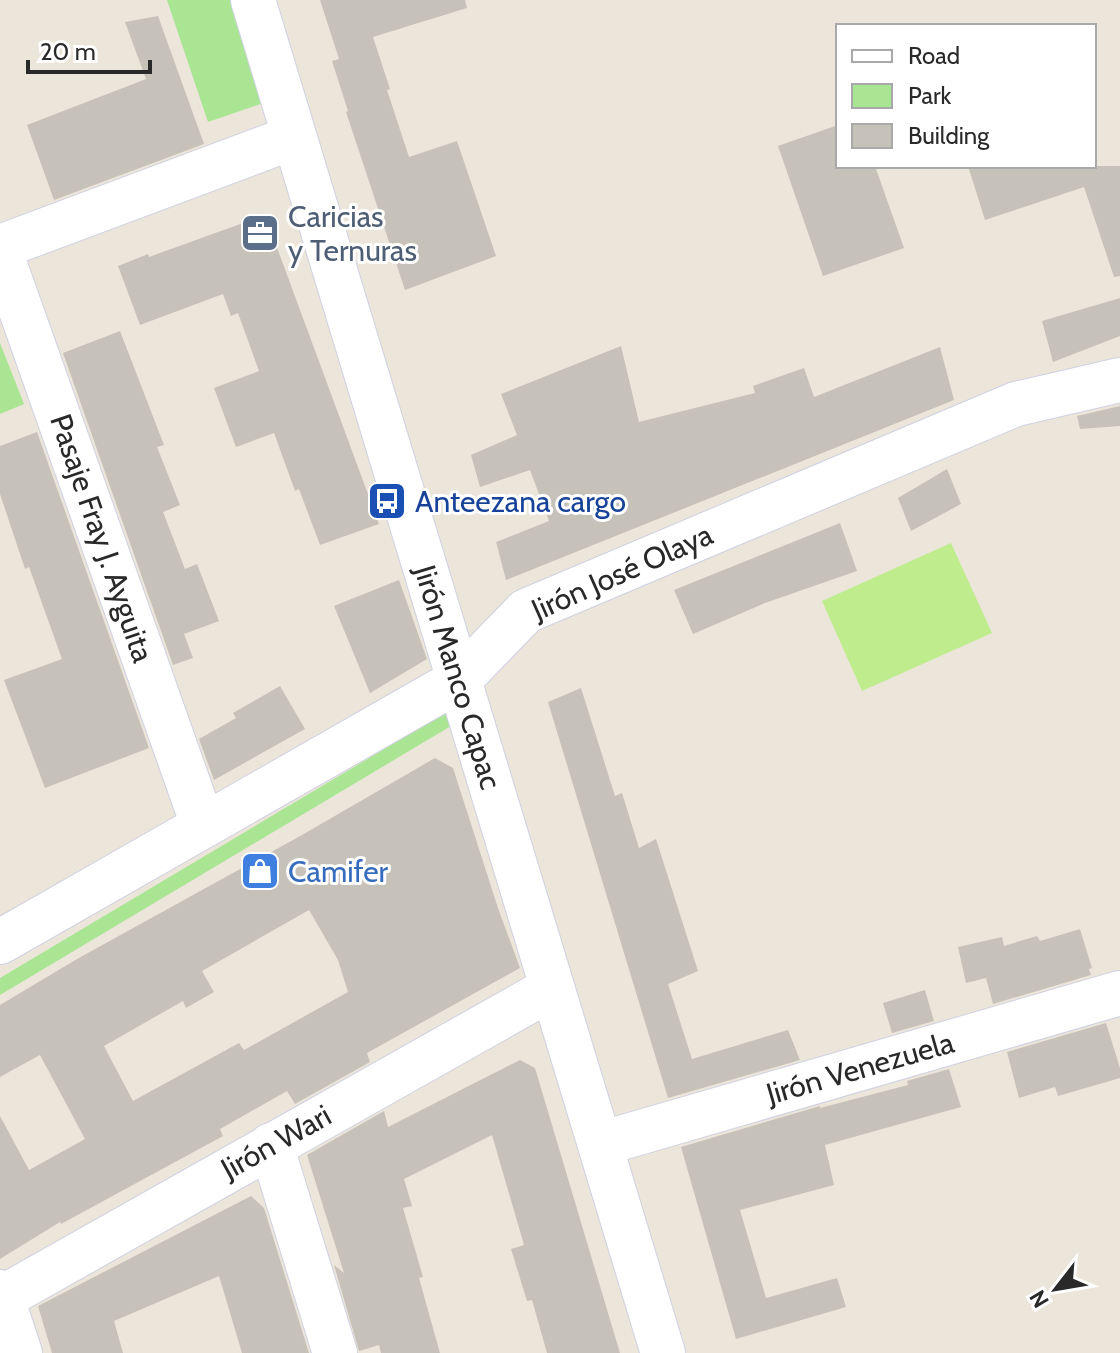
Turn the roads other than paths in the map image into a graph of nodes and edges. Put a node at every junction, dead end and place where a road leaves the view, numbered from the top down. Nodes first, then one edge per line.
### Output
1 (253, 0) edge
2 (294, 137) junction
3 (0, 249) edge
4 (1120, 380) edge
5 (459, 680) junction
6 (203, 825) junction
7 (0, 942) edge
8 (552, 988) junction
9 (1120, 993) edge
10 (600, 1144) junction
11 (271, 1145) junction
12 (1, 1296) edge
13 (20, 1353) edge
14 (335, 1353) edge
15 (663, 1353) edge

1 - 2 street, Jirón Manco Capac
2 - 3 street
2 - 5 street, Jirón Manco Capac
3 - 6 street, Pasaje Fray J. Ayguita
4 - 5 street, Jirón José Olaya
5 - 6 street, Jirón José Olaya
5 - 8 street, Jirón Manco Capac
6 - 7 street, Jirón José Olaya
8 - 10 street, Jirón Manco Capac
8 - 11 street, Jirón Wari
9 - 10 street, Jirón Venezuela
10 - 15 street, Jirón Manco Capac
11 - 12 street, Jirón Wari
11 - 14 street
12 - 13 street

